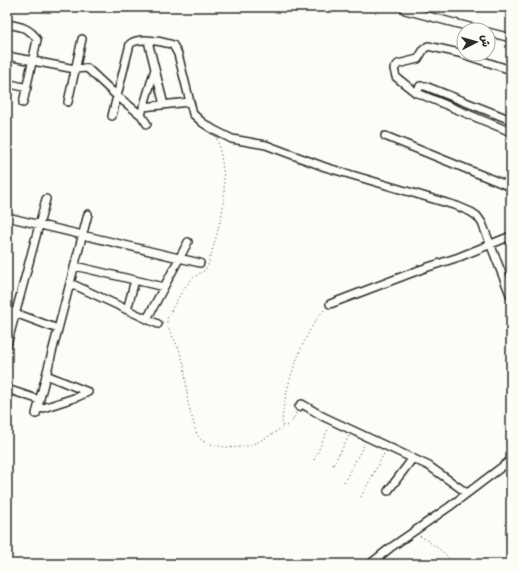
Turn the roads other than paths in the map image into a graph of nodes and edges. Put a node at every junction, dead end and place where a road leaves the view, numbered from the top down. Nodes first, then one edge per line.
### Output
1 (405, 10) dead end
2 (456, 23) edge
3 (7, 24) edge
4 (496, 34) edge
5 (511, 38) edge
6 (82, 39) dead end
7 (148, 41) junction
8 (7, 56) edge
9 (33, 62) junction
10 (75, 69) junction
11 (155, 69) junction
12 (511, 70) edge
13 (7, 83) edge
14 (27, 88) junction
15 (416, 93) junction
16 (117, 96) junction
17 (68, 102) dead end
18 (189, 102) junction
19 (23, 103) dead end
20 (164, 105) junction
21 (143, 107) junction
22 (141, 115) junction
23 (112, 116) dead end
24 (511, 120) edge
25 (147, 124) dead end
26 (511, 132) edge
27 (386, 136) dead end
28 (511, 187) edge
29 (46, 199) dead end
30 (88, 214) dead end
31 (7, 217) edge
32 (39, 224) junction
33 (83, 235) junction
34 (511, 236) edge
35 (188, 242) dead end
36 (490, 245) junction
37 (179, 258) junction
38 (200, 263) dead end
39 (75, 266) junction
40 (134, 280) junction
41 (70, 283) junction
42 (164, 286) junction
43 (511, 297) edge
44 (330, 304) road end
45 (7, 310) edge
46 (127, 310) junction
47 (16, 313) junction
48 (147, 319) junction
49 (158, 324) dead end
50 (58, 329) junction
51 (7, 345) edge
52 (46, 375) junction
53 (7, 389) edge
54 (40, 400) junction
55 (299, 407) road end
56 (413, 458) junction
57 (511, 460) edge
58 (388, 491) dead end
59 (467, 494) junction
60 (370, 564) edge

1 - 2 street
3 - 9 street
4 - 5 street
6 - 10 street
7 - 11 street
7 - 16 street
7 - 18 street
8 - 9 street
9 - 10 street
9 - 14 street
10 - 16 street
10 - 17 street
11 - 20 street
11 - 21 street
12 - 15 street
13 - 14 street
14 - 19 street
15 - 24 street
15 - 26 street
16 - 22 street
16 - 23 street
18 - 20 street
18 - 36 street
20 - 21 street
21 - 22 street
22 - 25 street
27 - 28 street
29 - 32 street
30 - 33 street
31 - 32 street
32 - 33 street
32 - 47 street
33 - 37 street
33 - 39 street
34 - 36 street
35 - 37 street
36 - 43 street
36 - 44 street
37 - 38 street
37 - 42 street
39 - 40 street
39 - 41 street
40 - 42 street
40 - 46 street
41 - 46 street
41 - 50 street
42 - 48 street
45 - 47 street
46 - 48 street
47 - 50 street
47 - 51 street
48 - 49 street
50 - 52 street
52 - 54 street
52 - 54 street
53 - 54 street
55 - 56 street
56 - 58 street
56 - 59 street
57 - 59 street
59 - 60 street

